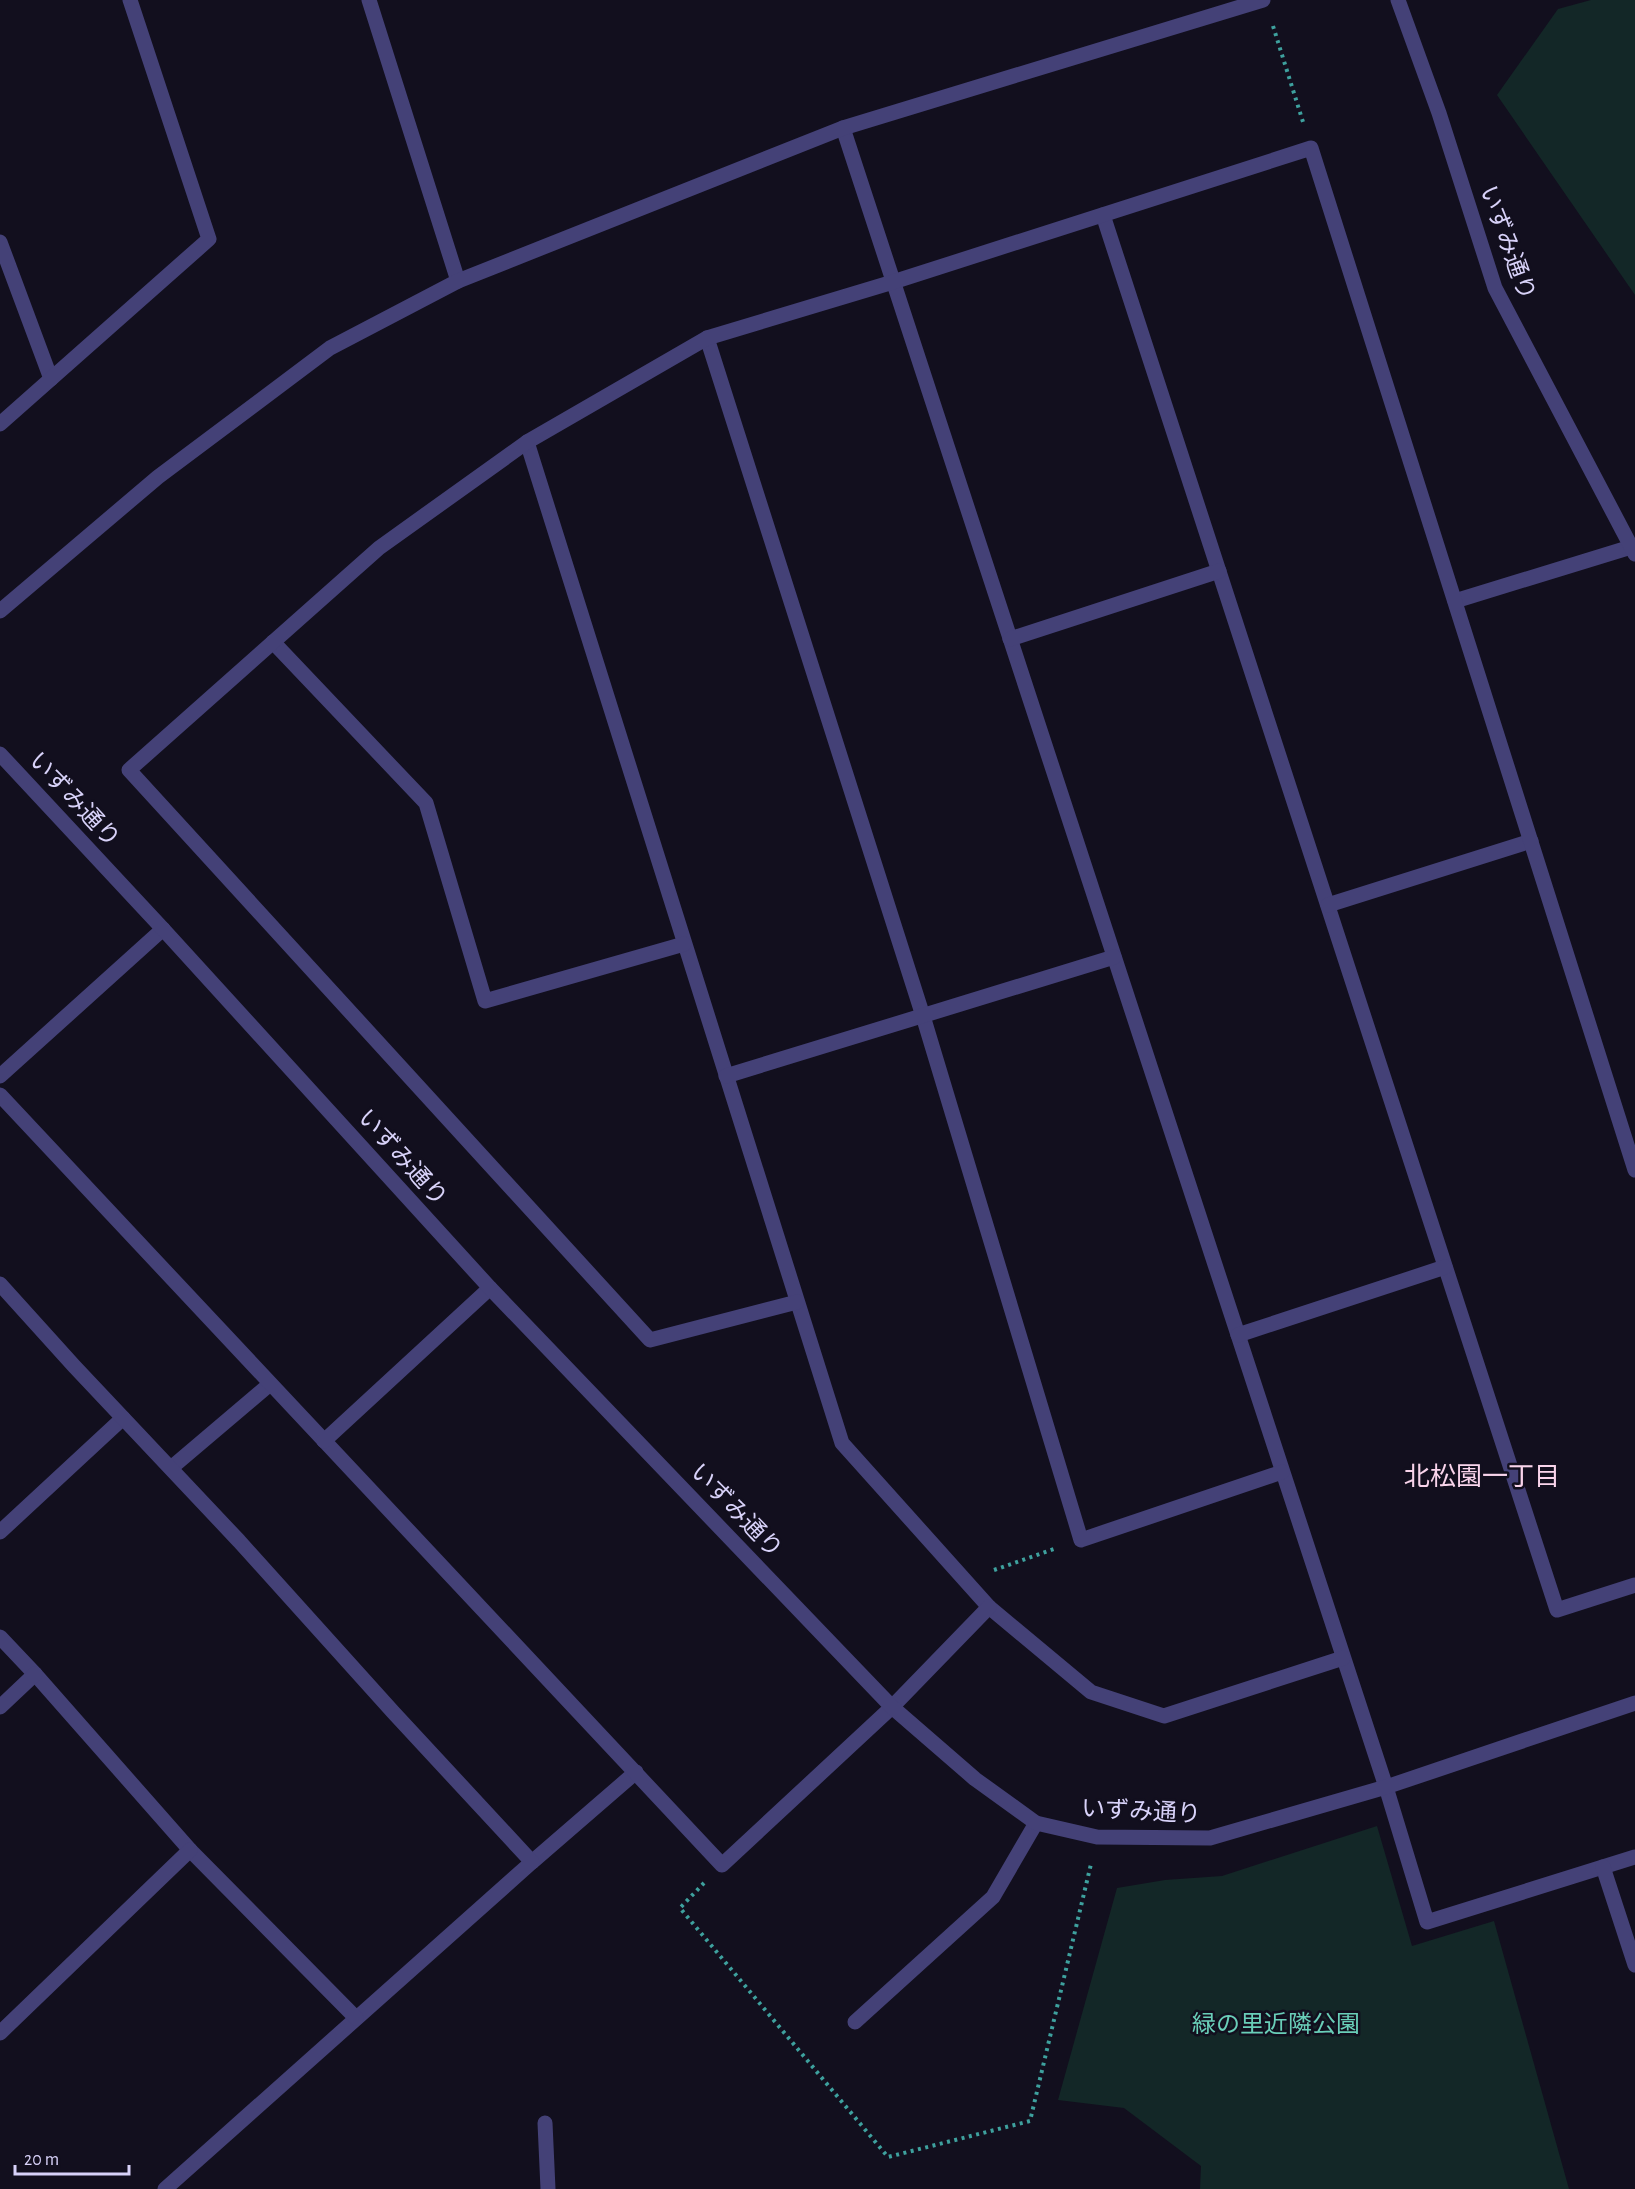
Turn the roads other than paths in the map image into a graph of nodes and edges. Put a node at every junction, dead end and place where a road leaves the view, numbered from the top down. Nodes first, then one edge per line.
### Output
1 (130, 0) edge
2 (369, 0) edge
3 (1263, 0) edge
4 (1398, 0) edge
5 (843, 128) junction
6 (1103, 215) junction
7 (0, 242) edge
8 (458, 281) junction
9 (893, 282) junction
10 (707, 338) junction
11 (51, 379) junction
12 (0, 424) edge
13 (527, 442) junction
14 (1633, 550) edge
15 (1219, 571) junction
16 (1455, 601) junction
17 (0, 610) edge
18 (1010, 639) junction
19 (273, 642) junction
20 (0, 754) edge
21 (1531, 841) junction
22 (1328, 905) junction
23 (163, 929) junction
24 (684, 944) junction
25 (1114, 957) junction
26 (923, 1016) junction
27 (0, 1076) edge
28 (726, 1076) junction
29 (0, 1095) edge
30 (1635, 1170) edge
31 (1445, 1267) junction
32 (0, 1284) edge
33 (490, 1288) junction
34 (797, 1302) junction
35 (1238, 1335) junction
36 (270, 1384) junction
37 (123, 1418) junction
38 (324, 1441) junction
39 (171, 1468) junction
40 (1282, 1472) junction
41 (0, 1532) edge
42 (1635, 1585) edge
43 (989, 1607) junction
44 (0, 1637) edge
45 (1343, 1658) junction
46 (35, 1674) junction
47 (1635, 1703) edge
48 (0, 1707) edge
49 (892, 1707) junction
50 (636, 1772) junction
51 (1386, 1786) junction
52 (1036, 1823) junction
53 (190, 1850) junction
54 (1635, 1857) edge
55 (532, 1862) junction
56 (1603, 1867) junction
57 (1635, 1965) edge
58 (356, 2018) junction
59 (855, 2022) dead end
60 (0, 2033) edge
61 (545, 2123) dead end
62 (165, 2189) edge
63 (548, 2189) edge

1 - 11 street
2 - 8 street
3 - 5 street
4 - 14 street, いずみ通り
5 - 8 street
5 - 9 street
6 - 9 street
6 - 15 street
6 - 16 street
7 - 11 street
8 - 17 street
9 - 10 street
9 - 18 street
10 - 13 street
10 - 26 street
11 - 12 street
13 - 19 street
13 - 24 street
14 - 16 street
15 - 18 street
15 - 22 street
16 - 21 street
18 - 25 street
19 - 24 street
19 - 34 street
20 - 23 street, いずみ通り
21 - 22 street
21 - 30 street
22 - 31 street
23 - 27 street
23 - 33 street, いずみ通り
24 - 28 street
25 - 26 street
25 - 35 street
26 - 28 street
26 - 40 street
28 - 34 street
29 - 36 street
31 - 35 street
31 - 42 street
32 - 37 street
33 - 38 street
33 - 49 street, いずみ通り
34 - 43 street
35 - 40 street
36 - 38 street
36 - 39 street
37 - 39 street
37 - 41 street
38 - 50 street
39 - 55 street
40 - 45 street
43 - 45 street
43 - 49 street
44 - 46 street
45 - 51 street
46 - 48 street
46 - 53 street
47 - 51 street, いずみ通り
49 - 50 street
49 - 52 street, いずみ通り
50 - 55 street
51 - 52 street, いずみ通り
51 - 56 street
52 - 59 street
53 - 58 street
53 - 60 street
54 - 56 street
55 - 58 street
56 - 57 street
58 - 62 street
61 - 63 street

